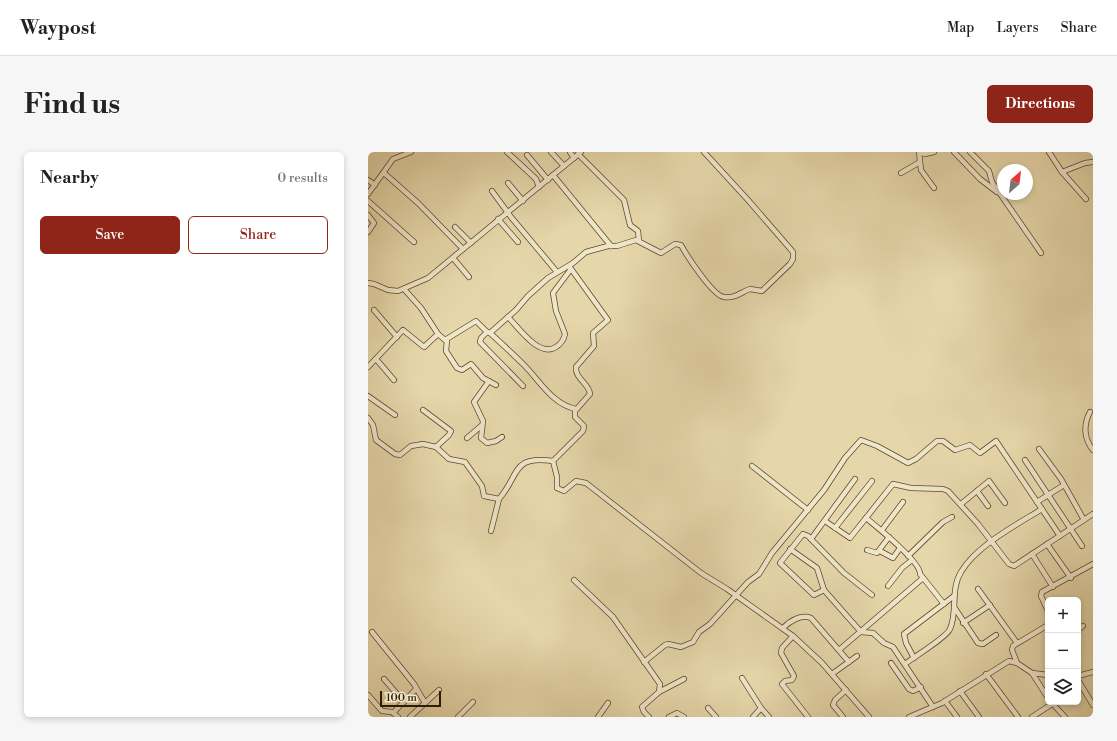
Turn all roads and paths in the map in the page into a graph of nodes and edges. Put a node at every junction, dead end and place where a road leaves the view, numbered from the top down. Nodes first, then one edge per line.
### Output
1 (399, 152) edge
2 (411, 152) edge
3 (507, 152) edge
4 (551, 152) edge
5 (570, 152) edge
6 (704, 152) edge
7 (919, 152) edge
8 (934, 152) edge
9 (954, 152) edge
10 (970, 152) edge
11 (1049, 152) edge
12 (579, 153) edge
13 (527, 155) dead end
14 (404, 156) junction
15 (574, 158) junction
16 (920, 162) junction
17 (1093, 162) edge
18 (564, 166) junction
19 (1062, 172) junction
20 (384, 173) junction
21 (901, 173) dead end
22 (553, 175) junction
23 (368, 180) edge
24 (548, 180) junction
25 (508, 184) dead end
26 (375, 185) junction
27 (539, 188) junction
28 (934, 188) dead end
29 (997, 190) edge
30 (492, 191) dead end
31 (997, 192) edge
32 (368, 194) edge
33 (1004, 200) edge
34 (1086, 200) dead end
35 (368, 201) edge
36 (523, 201) junction
37 (508, 212) junction
38 (368, 215) edge
39 (498, 219) junction
40 (455, 227) dead end
41 (368, 232) edge
42 (639, 241) junction
43 (414, 242) dead end
44 (518, 242) dead end
45 (471, 243) junction
46 (610, 246) junction
47 (463, 249) junction
48 (1041, 253) dead end
49 (453, 258) junction
50 (570, 267) junction
51 (558, 272) junction
52 (469, 277) dead end
53 (368, 283) edge
54 (404, 289) junction
55 (374, 310) dead end
56 (508, 317) junction
57 (488, 332) junction
58 (438, 334) junction
59 (397, 337) junction
60 (447, 340) junction
61 (376, 359) junction
62 (368, 367) edge
63 (394, 380) dead end
64 (489, 381) junction
65 (496, 385) dead end
66 (523, 386) dead end
67 (368, 396) edge
68 (576, 409) junction
69 (423, 410) dead end
70 (1090, 412) dead end
71 (395, 415) dead end
72 (368, 418) edge
73 (483, 425) junction
74 (502, 437) dead end
75 (467, 438) dead end
76 (436, 447) junction
77 (1039, 449) dead end
78 (1093, 450) edge
79 (1025, 460) dead end
80 (552, 461) junction
81 (752, 466) dead end
82 (855, 480) dead end
83 (872, 481) dead end
84 (1064, 486) junction
85 (977, 491) junction
86 (1049, 494) junction
87 (499, 499) junction
88 (903, 502) dead end
89 (1037, 502) junction
90 (1005, 503) dead end
91 (961, 504) junction
92 (988, 506) dead end
93 (1042, 509) junction
94 (808, 510) junction
95 (1093, 514) edge
96 (952, 517) dead end
97 (866, 518) junction
98 (1084, 520) junction
99 (825, 521) junction
100 (835, 528) junction
101 (1071, 528) junction
102 (882, 530) junction
103 (491, 531) dead end
104 (1060, 536) junction
105 (889, 537) junction
106 (811, 539) junction
107 (992, 541) junction
108 (1047, 544) junction
109 (1082, 546) dead end
110 (900, 548) junction
111 (790, 549) junction
112 (867, 550) dead end
113 (880, 550) junction
114 (1032, 554) junction
115 (910, 558) junction
116 (1093, 564) edge
117 (923, 578) junction
118 (1071, 578) junction
119 (574, 580) dead end
120 (888, 586) dead end
121 (1053, 587) junction
122 (978, 588) dead end
123 (824, 590) junction
124 (872, 594) dead end
125 (737, 595) junction
126 (954, 596) junction
127 (944, 604) junction
128 (990, 605) junction
129 (1045, 605) edge
130 (954, 607) junction
131 (963, 624) junction
132 (1045, 627) edge
133 (783, 628) junction
134 (372, 632) dead end
135 (861, 632) junction
136 (996, 635) dead end
137 (793, 636) junction
138 (1017, 643) junction
139 (839, 650) junction
140 (857, 656) dead end
141 (914, 658) junction
142 (644, 662) junction
143 (849, 662) junction
144 (891, 663) dead end
145 (1017, 663) junction
146 (905, 664) junction
147 (1093, 672) edge
148 (1032, 673) junction
149 (832, 674) junction
150 (986, 674) junction
151 (1045, 675) edge
152 (1081, 675) edge
153 (742, 678) dead end
154 (384, 679) dead end
155 (684, 679) dead end
156 (1081, 685) edge
157 (921, 687) junction
158 (416, 689) junction
159 (439, 690) dead end
160 (846, 690) junction
161 (960, 691) junction
162 (659, 692) junction
163 (1045, 693) edge
164 (368, 695) edge
165 (945, 701) junction
166 (404, 702) junction
167 (473, 702) dead end
168 (426, 703) junction
169 (608, 703) dead end
170 (1048, 705) edge
171 (1053, 705) edge
172 (1093, 705) edge
173 (933, 707) junction
174 (708, 708) dead end
175 (761, 708) junction
176 (393, 713) junction
177 (921, 715) edge
178 (398, 717) edge
179 (410, 717) edge
180 (458, 717) edge
181 (598, 717) edge
182 (649, 717) edge
183 (669, 717) edge
184 (684, 717) edge
185 (716, 717) edge
186 (753, 717) edge
187 (769, 717) edge
188 (808, 717) edge
189 (843, 717) edge
190 (869, 717) edge
191 (909, 717) edge
192 (957, 717) edge
193 (979, 717) edge
194 (1018, 717) edge
195 (1032, 717) edge
196 (1065, 717) edge

1 - 14 street
2 - 14 street
3 - 27 street
4 - 18 street
5 - 15 street
6 - 42 street
7 - 8 street
7 - 16 street
9 - 31 street
10 - 29 street
11 - 19 street
12 - 15 street
12 - 42 street
13 - 24 street
14 - 20 street
15 - 18 street
16 - 21 street
16 - 28 street
17 - 19 street
18 - 22 street
19 - 34 street
20 - 26 street
20 - 47 street
22 - 24 street
22 - 46 street
23 - 26 street
24 - 27 street
25 - 36 street
26 - 32 street
27 - 36 street
30 - 37 street
33 - 48 street
35 - 43 street
36 - 37 street
37 - 39 street
37 - 51 street
38 - 41 street
39 - 44 street
39 - 45 street
40 - 45 street
42 - 46 street
45 - 47 street
46 - 50 street
47 - 49 street
49 - 52 street
49 - 54 street
50 - 51 street
50 - 56 street
50 - 68 street
51 - 56 street
53 - 54 street
54 - 58 street
55 - 59 street
56 - 57 street
57 - 60 street
57 - 66 street
57 - 68 street
58 - 59 street
58 - 60 street
59 - 61 street
60 - 64 street
61 - 62 street
61 - 63 street
64 - 65 street
64 - 73 street
67 - 71 street
68 - 80 street
69 - 76 street
70 - 78 street
72 - 76 street
73 - 74 street
73 - 75 street
76 - 87 street
77 - 84 street
79 - 86 street
80 - 87 street
80 - 125 street
81 - 94 street
82 - 99 street
83 - 100 street
84 - 86 street
84 - 98 street
85 - 90 street
85 - 91 street
85 - 92 street
86 - 89 street
86 - 101 street
87 - 103 street
88 - 102 street
89 - 93 street
89 - 94 street
91 - 97 street
91 - 107 street
93 - 104 street
93 - 107 street
94 - 125 street
95 - 98 street
96 - 115 street
97 - 100 street
97 - 102 street
98 - 101 street
99 - 100 street
99 - 106 street
101 - 104 street
101 - 109 street
102 - 105 street
104 - 108 street
105 - 110 street
105 - 113 street
106 - 111 street
106 - 124 street
107 - 114 street
107 - 126 street
108 - 114 street
108 - 118 street
110 - 113 street
110 - 115 street
111 - 123 street
111 - 123 street
112 - 113 street
114 - 121 street
115 - 117 street
115 - 120 street
116 - 118 street
117 - 127 street
117 - 135 street
118 - 121 street
119 - 142 street
121 - 129 street
122 - 128 street
123 - 135 street
125 - 133 street
125 - 142 street
126 - 127 street
126 - 130 street
127 - 141 street
128 - 131 street
128 - 138 street
130 - 131 street
130 - 141 street
131 - 136 street
132 - 138 street
133 - 137 street
133 - 139 street
134 - 158 street
135 - 139 street
135 - 146 street
137 - 149 street
137 - 188 street
138 - 145 street
139 - 143 street
140 - 143 street
141 - 146 street
142 - 162 street
143 - 149 street
144 - 157 street
145 - 148 street
145 - 150 street
146 - 157 street
147 - 152 street
148 - 151 street
148 - 163 street
149 - 160 street
150 - 161 street
150 - 194 street
153 - 175 street
154 - 166 street
155 - 162 street
156 - 172 street
157 - 173 street
158 - 166 street
158 - 168 street
159 - 168 street
160 - 189 street
160 - 190 street
161 - 165 street
161 - 193 street
162 - 182 street
164 - 176 street
165 - 173 street
165 - 192 street
166 - 176 street
167 - 180 street
168 - 179 street
169 - 181 street
170 - 195 street
171 - 196 street
173 - 177 street
174 - 185 street
175 - 186 street
175 - 187 street
176 - 178 street
177 - 191 street
183 - 184 street

